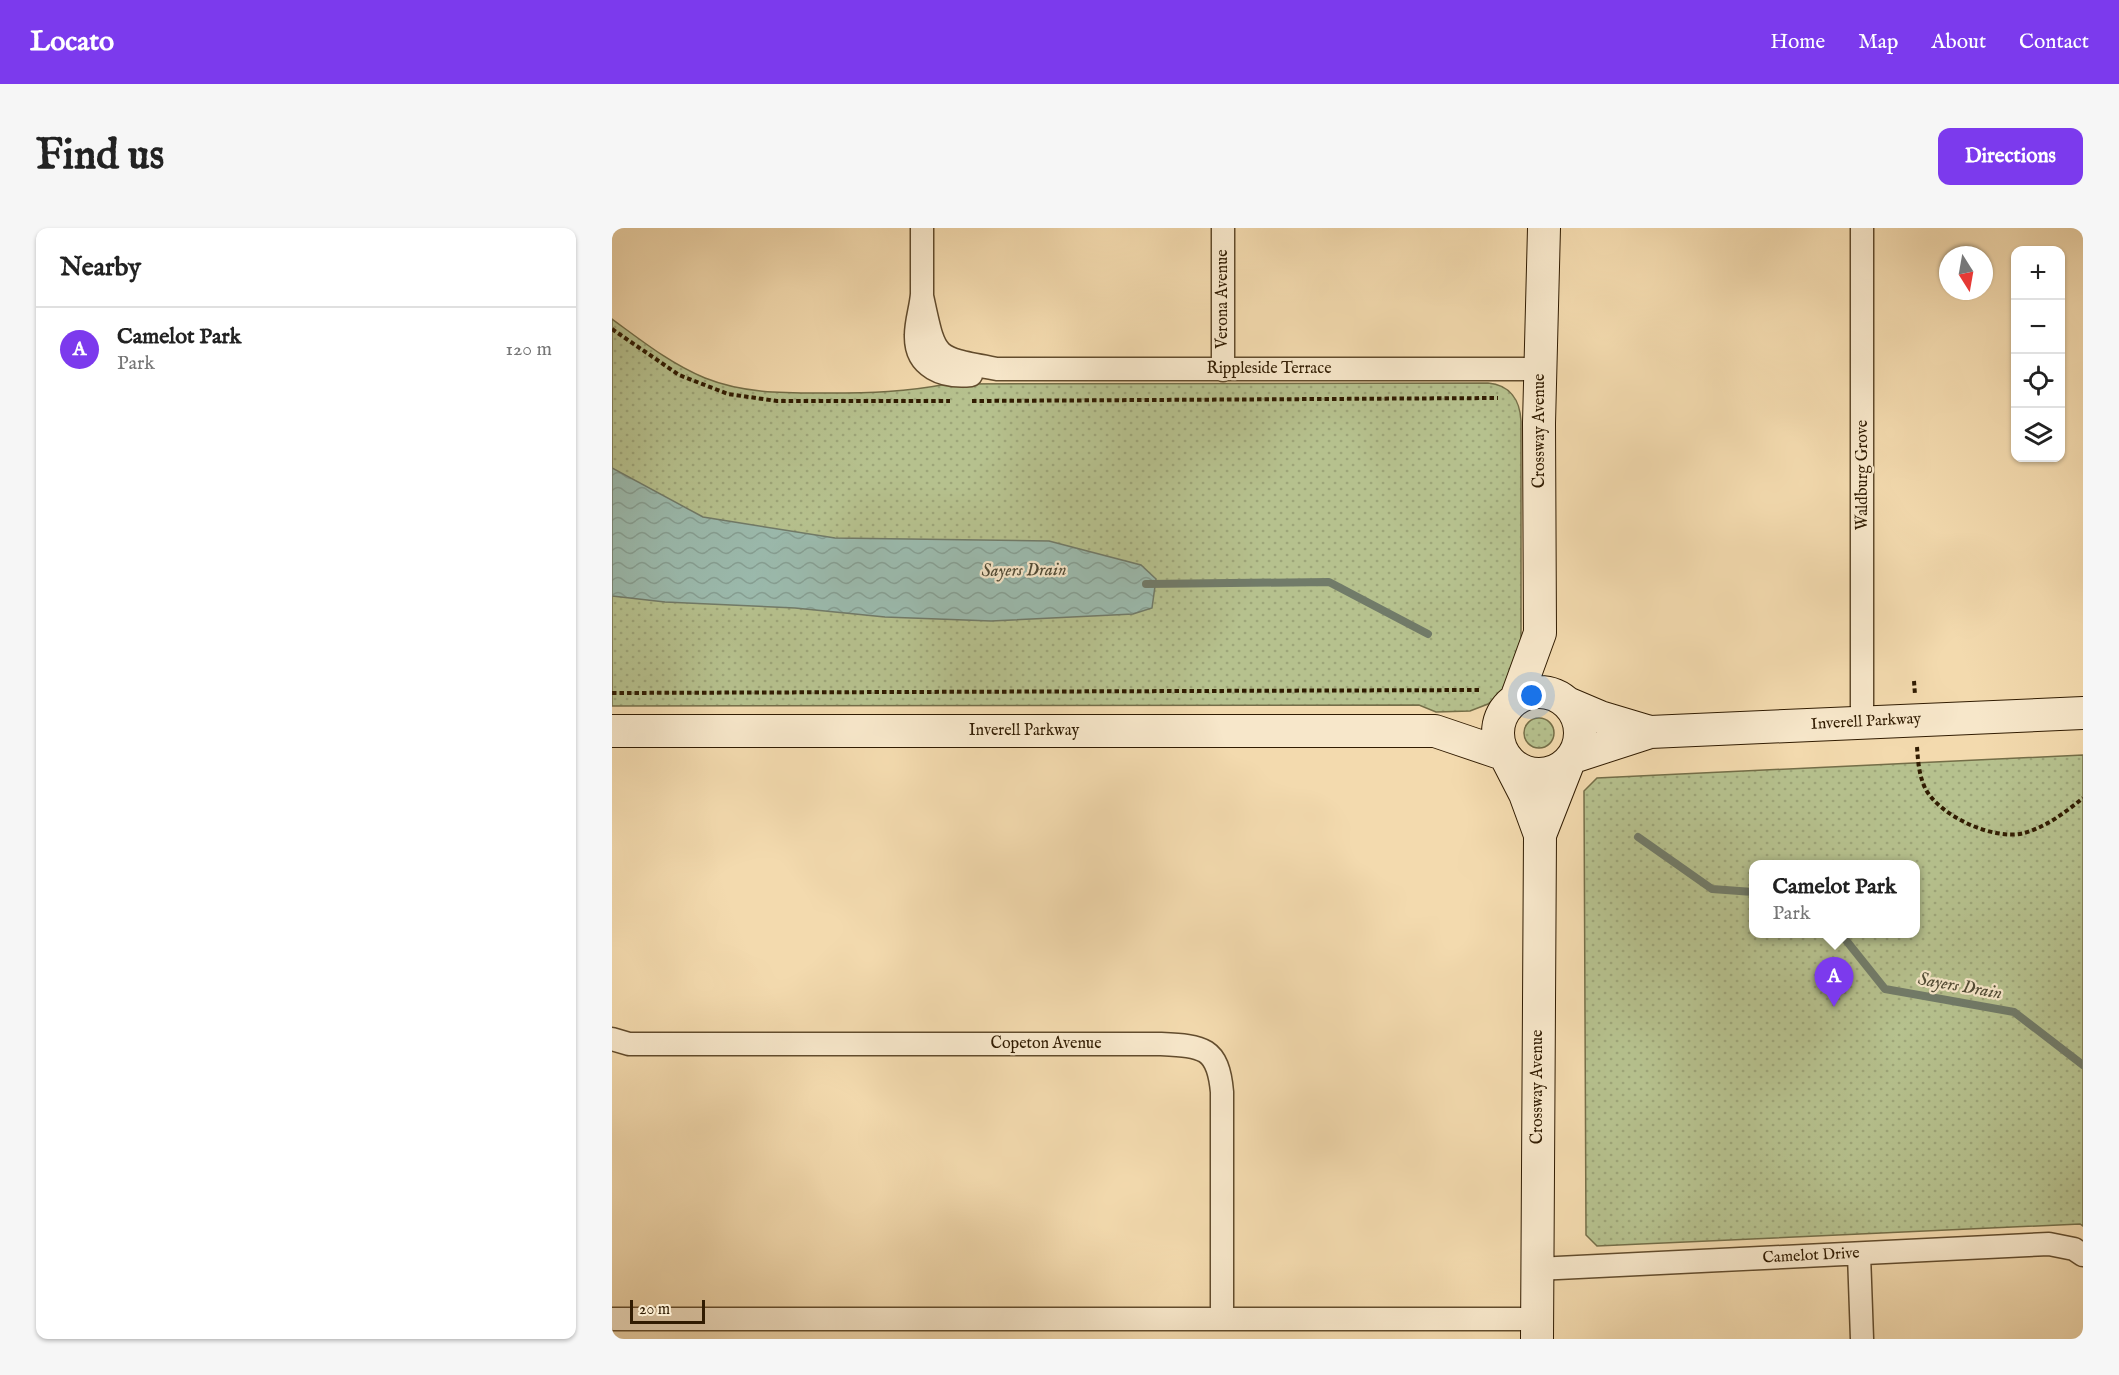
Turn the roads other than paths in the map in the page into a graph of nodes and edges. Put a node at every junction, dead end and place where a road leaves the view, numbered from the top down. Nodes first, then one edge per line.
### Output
1 (922, 228) edge
2 (1223, 228) edge
3 (1544, 228) edge
4 (1862, 228) edge
5 (1540, 369) junction
6 (1223, 370) junction
7 (1539, 633) junction
8 (1515, 700) junction
9 (1566, 702) junction
10 (2083, 713) edge
11 (1862, 723) junction
12 (612, 731) edge
13 (1435, 731) junction
14 (1650, 732) junction
15 (1505, 756) junction
16 (1571, 759) junction
17 (1540, 835) junction
18 (612, 1039) edge
19 (1859, 1254) junction
20 (2083, 1255) edge
21 (1537, 1269) junction
22 (612, 1319) edge
23 (1222, 1319) junction
24 (1537, 1329) edge
25 (1862, 1339) edge

1 - 6 street, Rippleside Terrace
2 - 6 street, Verona Avenue
3 - 5 street, Crossway Avenue
4 - 11 street, Waldburg Grove
5 - 6 street, Rippleside Terrace
5 - 7 street, Crossway Avenue
7 - 8 street, Crossway Avenue
7 - 9 street, Crossway Avenue
8 - 9 street
8 - 13 street, Inverell Parkway
8 - 15 street
9 - 14 street, Inverell Parkway
9 - 16 street
10 - 11 street, Inverell Parkway
11 - 14 street, Inverell Parkway
12 - 13 street, Inverell Parkway
13 - 15 street, Inverell Parkway
14 - 16 street, Inverell Parkway
15 - 16 street
15 - 17 street, Crossway Avenue
16 - 17 street, Crossway Avenue
17 - 21 street, Crossway Avenue
18 - 23 street, Copeton Avenue
19 - 20 street, Camelot Drive
19 - 21 street, Camelot Drive
19 - 25 street
21 - 24 street, Crossway Avenue
22 - 23 street
23 - 24 street

